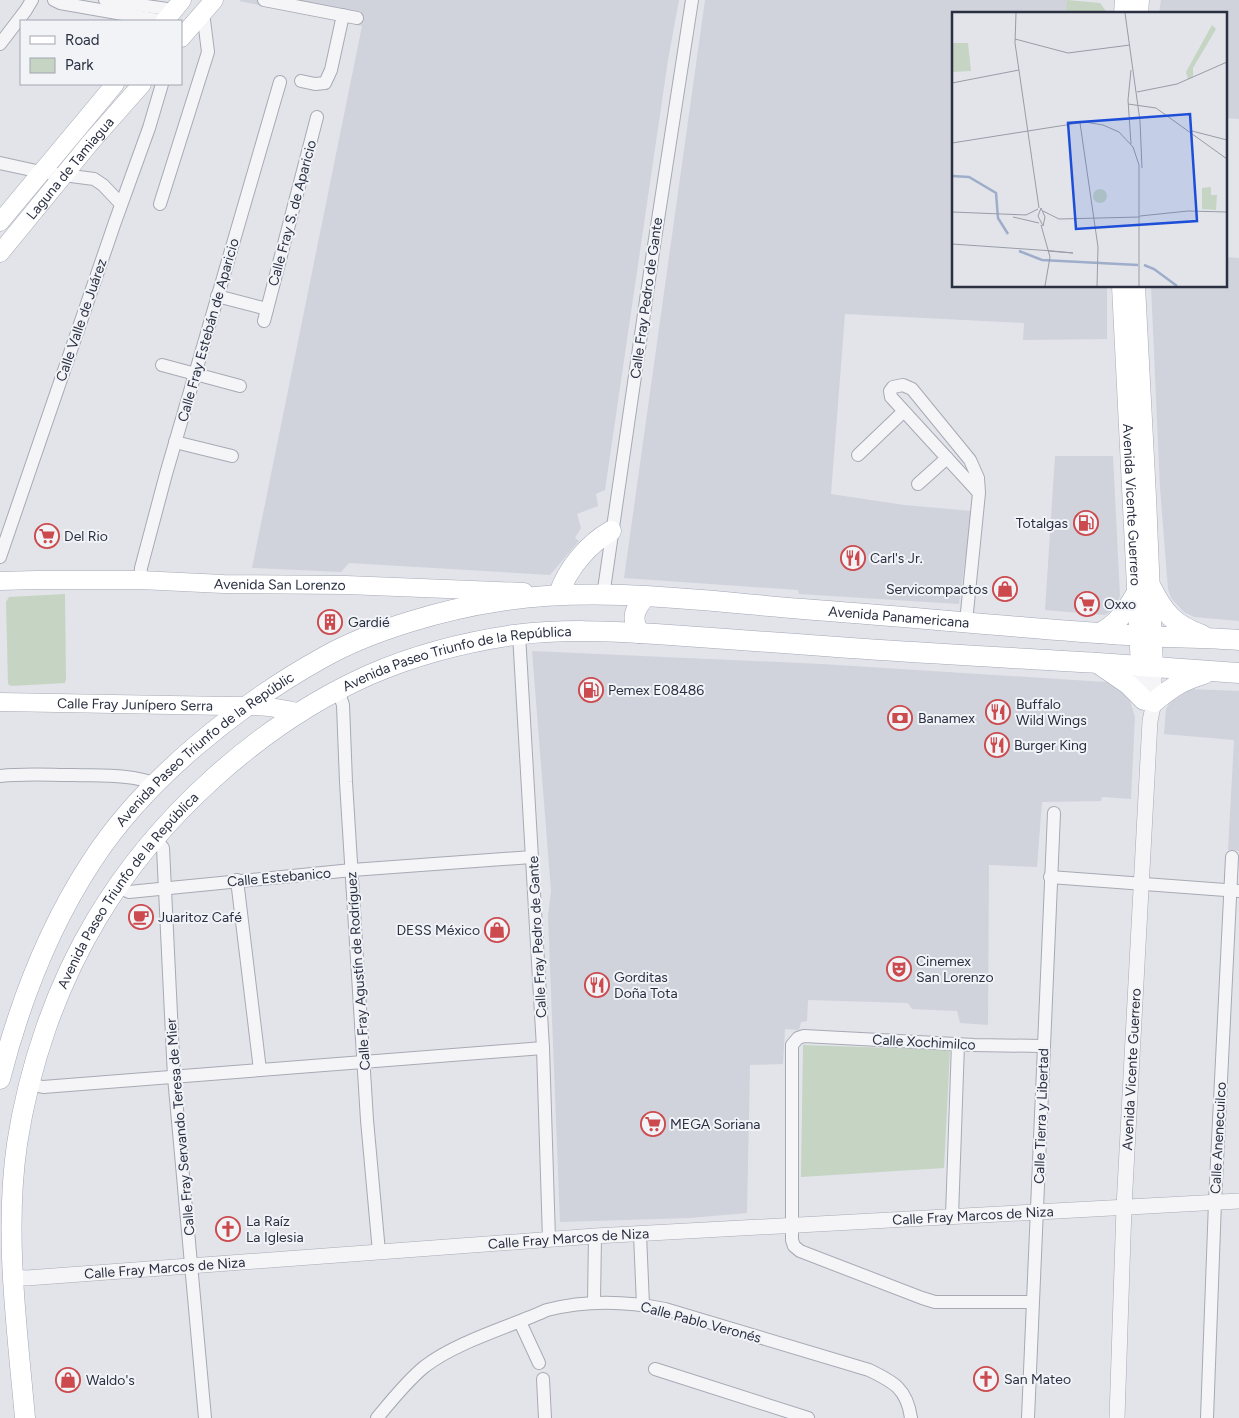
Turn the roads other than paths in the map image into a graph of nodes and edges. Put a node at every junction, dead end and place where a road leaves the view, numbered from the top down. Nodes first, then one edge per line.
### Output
1 (32, 0) edge
2 (54, 0) edge
3 (105, 0) edge
4 (264, 0) edge
5 (692, 0) edge
6 (209, 6) edge
7 (171, 13) edge
8 (343, 15) junction
9 (357, 18) dead end
10 (182, 37) edge
11 (0, 44) edge
12 (301, 81) dead end
13 (280, 82) dead end
14 (114, 85) edge
15 (141, 85) edge
16 (162, 85) edge
17 (317, 117) dead end
18 (0, 163) edge
19 (41, 172) junction
20 (64, 175) junction
21 (121, 204) junction
22 (160, 204) dead end
23 (0, 222) edge
24 (0, 253) edge
25 (1122, 288) edge
26 (1136, 288) edge
27 (217, 296) junction
28 (162, 365) dead end
29 (195, 375) junction
30 (240, 386) dead end
31 (903, 412) junction
32 (175, 442) junction
33 (858, 455) dead end
34 (232, 456) dead end
35 (947, 458) junction
36 (918, 484) dead end
37 (979, 493) junction
38 (611, 531) junction
39 (0, 556) edge
40 (140, 580) junction
41 (0, 581) edge
42 (1144, 591) junction
43 (559, 594) junction
44 (603, 596) junction
45 (645, 597) junction
46 (966, 622) junction
47 (639, 633) junction
48 (1100, 633) junction
49 (519, 634) junction
50 (1146, 636) junction
51 (1211, 638) junction
52 (1239, 640) edge
53 (1098, 663) junction
54 (1147, 667) junction
55 (1213, 672) junction
56 (1239, 673) edge
57 (338, 690) junction
58 (0, 702) edge
59 (250, 705) junction
60 (1149, 707) junction
61 (300, 713) junction
62 (0, 776) edge
63 (156, 784) junction
64 (1054, 813) dead end
65 (155, 838) junction
66 (532, 857) junction
67 (1232, 857) dead end
68 (352, 870) junction
69 (1050, 877) junction
70 (237, 880) junction
71 (1141, 885) junction
72 (117, 886) junction
73 (164, 887) junction
74 (1234, 891) edge
75 (958, 1044) junction
76 (1044, 1046) junction
77 (543, 1048) junction
78 (364, 1062) junction
79 (260, 1070) junction
80 (174, 1077) junction
81 (0, 1079) edge
82 (29, 1084) junction
83 (1239, 1200) edge
84 (1215, 1202) junction
85 (1124, 1206) junction
86 (1038, 1212) junction
87 (952, 1216) junction
88 (792, 1225) junction
89 (640, 1234) junction
90 (595, 1236) junction
91 (549, 1239) junction
92 (379, 1252) junction
93 (192, 1266) junction
94 (7, 1275) edge
95 (0, 1302) edge
96 (594, 1302) junction
97 (1032, 1302) junction
98 (643, 1305) junction
99 (16, 1319) junction
100 (520, 1322) junction
101 (539, 1362) dead end
102 (655, 1369) dead end
103 (543, 1379) dead end
104 (25, 1418) edge
105 (205, 1418) edge
106 (377, 1418) edge
107 (545, 1418) edge
108 (808, 1418) edge
109 (910, 1418) edge
110 (1028, 1418) edge
111 (1117, 1418) edge
112 (1207, 1418) edge

1 - 11 street
2 - 7 street
3 - 7 street
4 - 8 street
5 - 38 street, Calle Fray Pedro de Gante
6 - 10 main road
6 - 22 street
8 - 9 street
8 - 12 street
13 - 27 street, Calle Fray Estebán de Aparicio
14 - 19 main road, Laguna de Tamiagua
15 - 20 main road, Laguna de Tamiagua
16 - 21 street, Calle Valle de Juárez
17 - 27 street, Calle Fray S. de Aparicio
18 - 19 street
19 - 20 street
19 - 23 main road, Laguna de Tamiagua
20 - 21 street
20 - 24 main road, Laguna de Tamiagua
21 - 39 street, Calle Valle de Juárez
25 - 42 main road, Avenida Vicente Guerrero
26 - 42 main road, Avenida Vicente Guerrero
27 - 29 street, Calle Fray Estebán de Aparicio
28 - 29 street
29 - 30 street
29 - 32 street, Calle Fray Estebán de Aparicio
31 - 33 street
31 - 35 street
31 - 37 street
32 - 34 street
32 - 40 street, Calle Fray Estebán de Aparicio
35 - 36 street
35 - 37 street
37 - 46 street
38 - 43 main road
38 - 44 street, Calle Fray Pedro de Gante
40 - 41 main road, Avenida San Lorenzo
40 - 43 main road, Avenida San Lorenzo
42 - 48 main road
42 - 50 main road, Avenida Vicente Guerrero
42 - 51 main road
43 - 44 main road, Avenida Panamericana
43 - 59 main road, Avenida Paseo Triunfo de la Repúblic
44 - 45 main road, Avenida Panamericana
45 - 46 main road, Avenida Panamericana
45 - 47 main road
46 - 48 main road, Avenida Panamericana
47 - 49 main road, Avenida Paseo Triunfo de la República
47 - 53 main road
48 - 50 main road, Avenida Panamericana
49 - 57 main road, Avenida Paseo Triunfo de la República
49 - 66 street, Calle Fray Pedro de Gante
50 - 51 main road, Avenida Panamericana
50 - 54 main road, Avenida Vicente Guerrero
51 - 52 main road, Avenida Panamericana
53 - 54 main road
53 - 60 main road
54 - 55 main road
54 - 60 street, Avenida Vicente Guerrero
55 - 56 main road
55 - 60 main road
57 - 61 main road, Avenida Paseo Triunfo de la República
57 - 68 street, Calle Fray Agustín de Rodríguez
58 - 59 main road, Calle Fray Junípero Serra
59 - 61 main road, Calle Fray Junípero Serra
59 - 63 main road, Avenida Paseo Triunfo de la Repúblic
60 - 71 street, Avenida Vicente Guerrero
61 - 65 main road, Avenida Paseo Triunfo de la República
62 - 63 street
63 - 81 main road, Avenida Paseo Triunfo de la Repúblic
64 - 69 street, Calle Tierra y Libertad
65 - 72 main road, Avenida Paseo Triunfo de la República
65 - 73 street, Calle Fray Servando Teresa de Mier
66 - 68 street, Calle Estebanico
66 - 77 street, Calle Fray Pedro de Gante
67 - 74 street, Calle Anenecuilco
68 - 70 street, Calle Estebanico
68 - 78 street, Calle Fray Agustín de Rodríguez
69 - 71 street
69 - 76 street, Calle Tierra y Libertad
70 - 73 street, Calle Estebanico
70 - 79 street
71 - 74 street
71 - 85 street, Avenida Vicente Guerrero
72 - 73 street, Calle Estebanico
72 - 82 main road, Avenida Paseo Triunfo de la República
73 - 80 street, Calle Fray Servando Teresa de Mier
74 - 84 street, Calle Anenecuilco
75 - 76 street, Calle Xochimilco
75 - 87 street
75 - 88 street, Calle Xochimilco
76 - 86 street, Calle Tierra y Libertad
77 - 78 street
77 - 91 street, Calle Fray Pedro de Gante
78 - 79 street
78 - 92 street, Calle Fray Agustín de Rodríguez
79 - 80 street
80 - 82 street
80 - 93 street, Calle Fray Servando Teresa de Mier
82 - 94 main road, Avenida Paseo Triunfo de la República
83 - 84 street, Calle Fray Marcos de Niza
84 - 85 street, Calle Fray Marcos de Niza
84 - 112 street, Calle Anenecuilco
85 - 86 street, Calle Fray Marcos de Niza
85 - 111 street, Avenida Vicente Guerrero
86 - 87 street, Calle Fray Marcos de Niza
86 - 97 street, Calle Tierra y Libertad
87 - 88 street, Calle Fray Marcos de Niza
88 - 89 street, Calle Fray Marcos de Niza
88 - 97 street
89 - 90 street, Calle Fray Marcos de Niza
89 - 98 street
90 - 91 street, Calle Fray Marcos de Niza
90 - 96 street
91 - 92 street, Calle Fray Marcos de Niza
92 - 93 street, Calle Fray Marcos de Niza
93 - 94 street, Calle Fray Marcos de Niza
93 - 105 street, Calle Fray Servando Teresa de Mier
94 - 99 main road, Avenida Paseo Triunfo de la República
95 - 99 main road
96 - 98 street, Calle Pablo Veronés
96 - 100 street, Calle Pablo Veronés
97 - 110 street, Calle Tierra y Libertad
98 - 109 street, Calle Pablo Veronés
99 - 104 main road, Avenida Paseo Triunfo de la República
100 - 101 street
100 - 106 street, Calle Pablo Veronés
102 - 108 street
103 - 107 street

